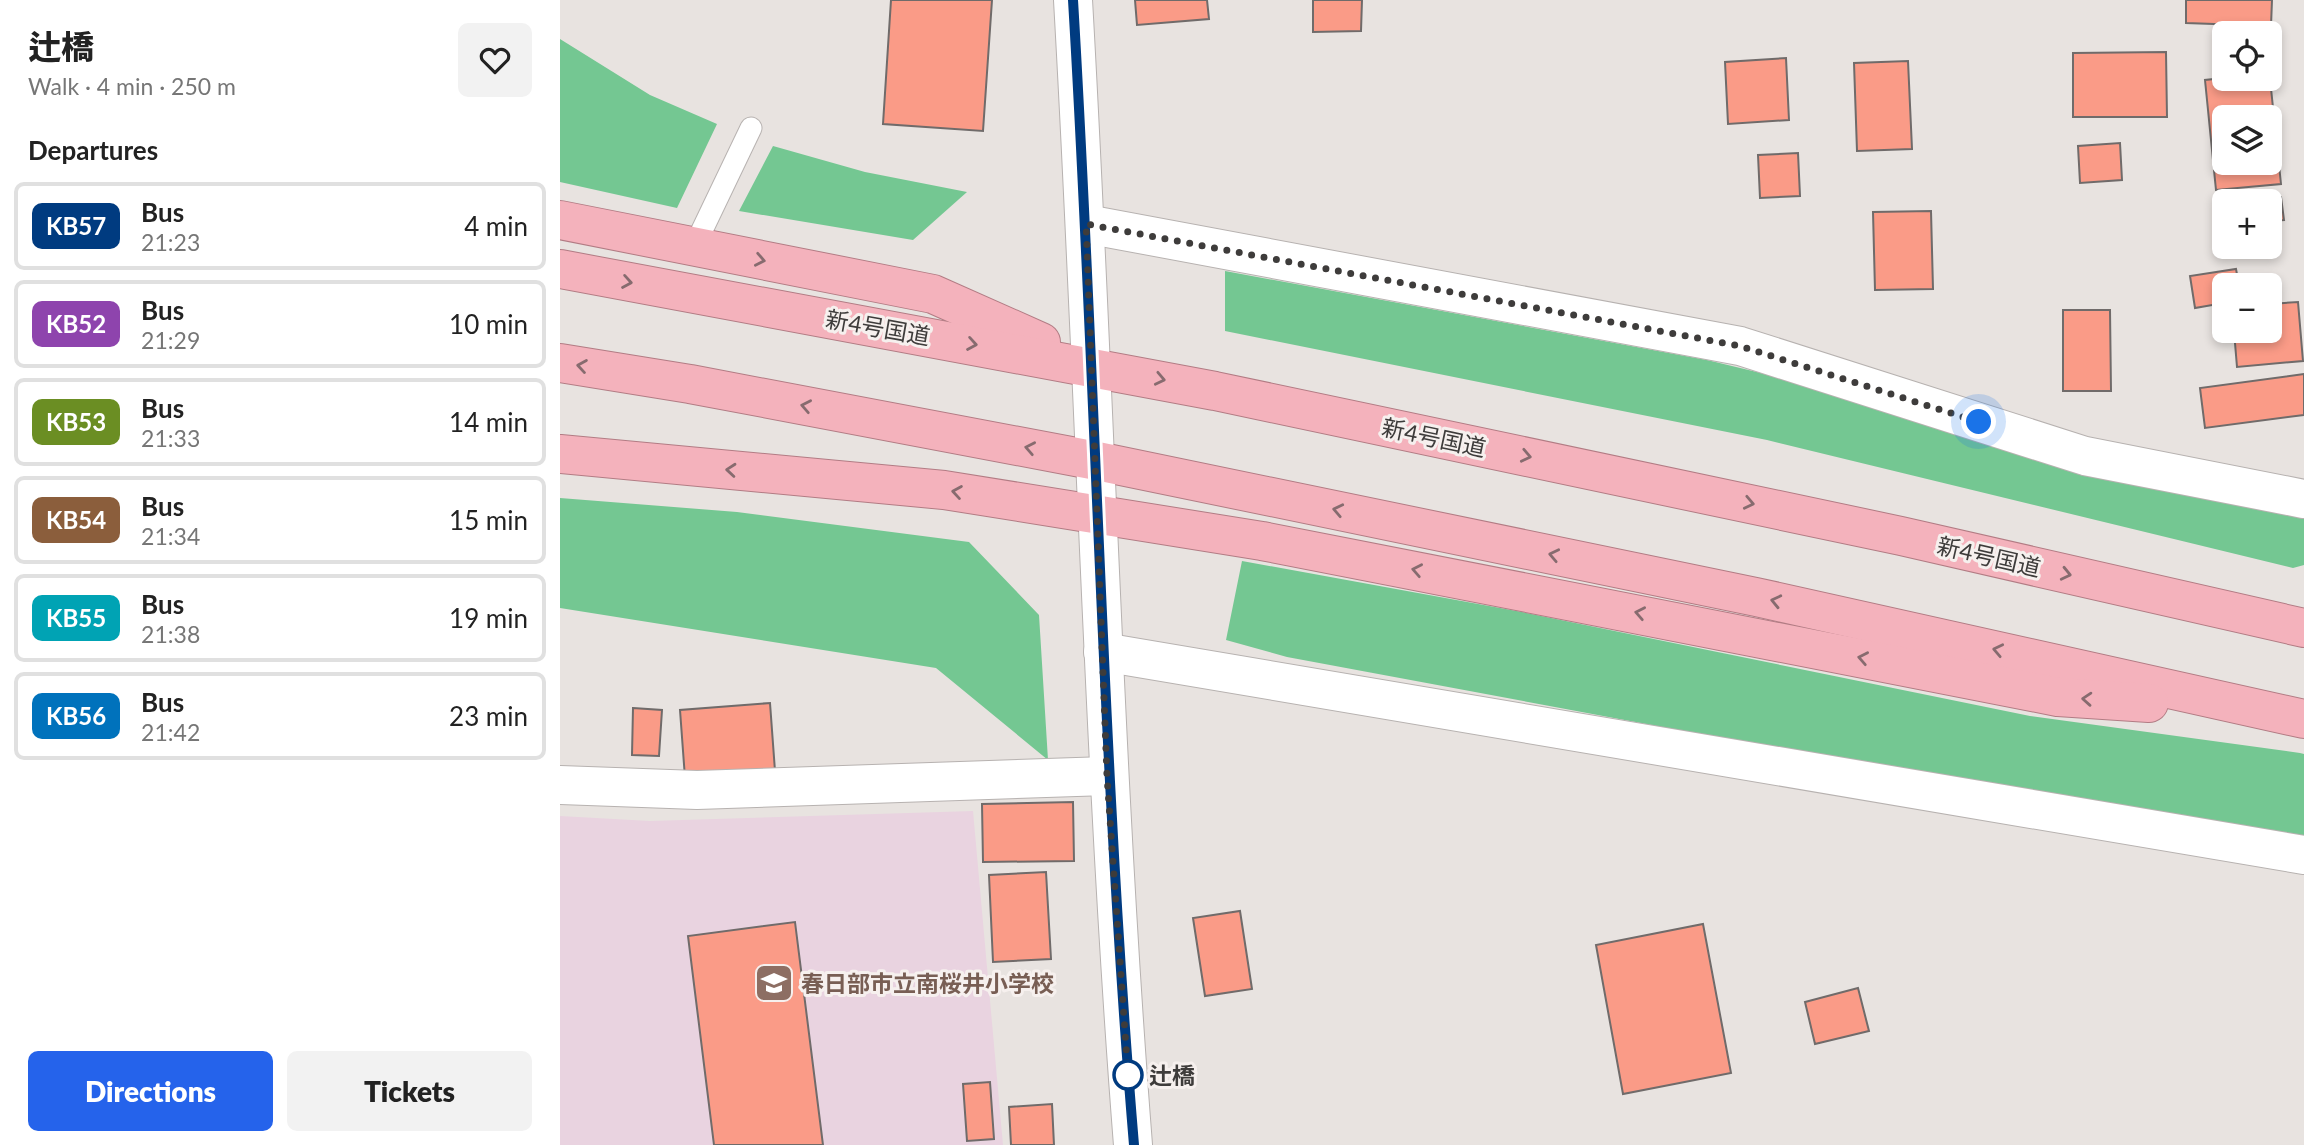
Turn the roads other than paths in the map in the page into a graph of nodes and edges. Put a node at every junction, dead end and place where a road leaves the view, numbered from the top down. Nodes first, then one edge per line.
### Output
1 (1073, 0) edge
2 (751, 128) dead end
3 (560, 220) edge
4 (1086, 224) junction
5 (694, 247) junction
6 (560, 270) edge
7 (560, 363) edge
8 (1093, 366) junction
9 (560, 453) edge
10 (1097, 461) junction
11 (2304, 499) edge
12 (1097, 515) junction
13 (2304, 628) edge
14 (1103, 652) junction
15 (2291, 716) edge
16 (1107, 776) junction
17 (560, 785) edge
18 (2304, 855) edge
19 (1133, 1145) edge

1 - 4 street
2 - 5 lane
3 - 5 highway
4 - 8 street
4 - 11 street
5 -> 8 highway
6 -> 8 highway, 新4号国道
10 -> 7 highway
8 - 10 street
8 -> 13 highway, 新4号国道
12 -> 9 highway
10 - 12 street
15 -> 10 highway
12 - 14 street
15 -> 12 highway
14 - 16 street
14 - 18 street
16 - 17 street
16 - 19 street

